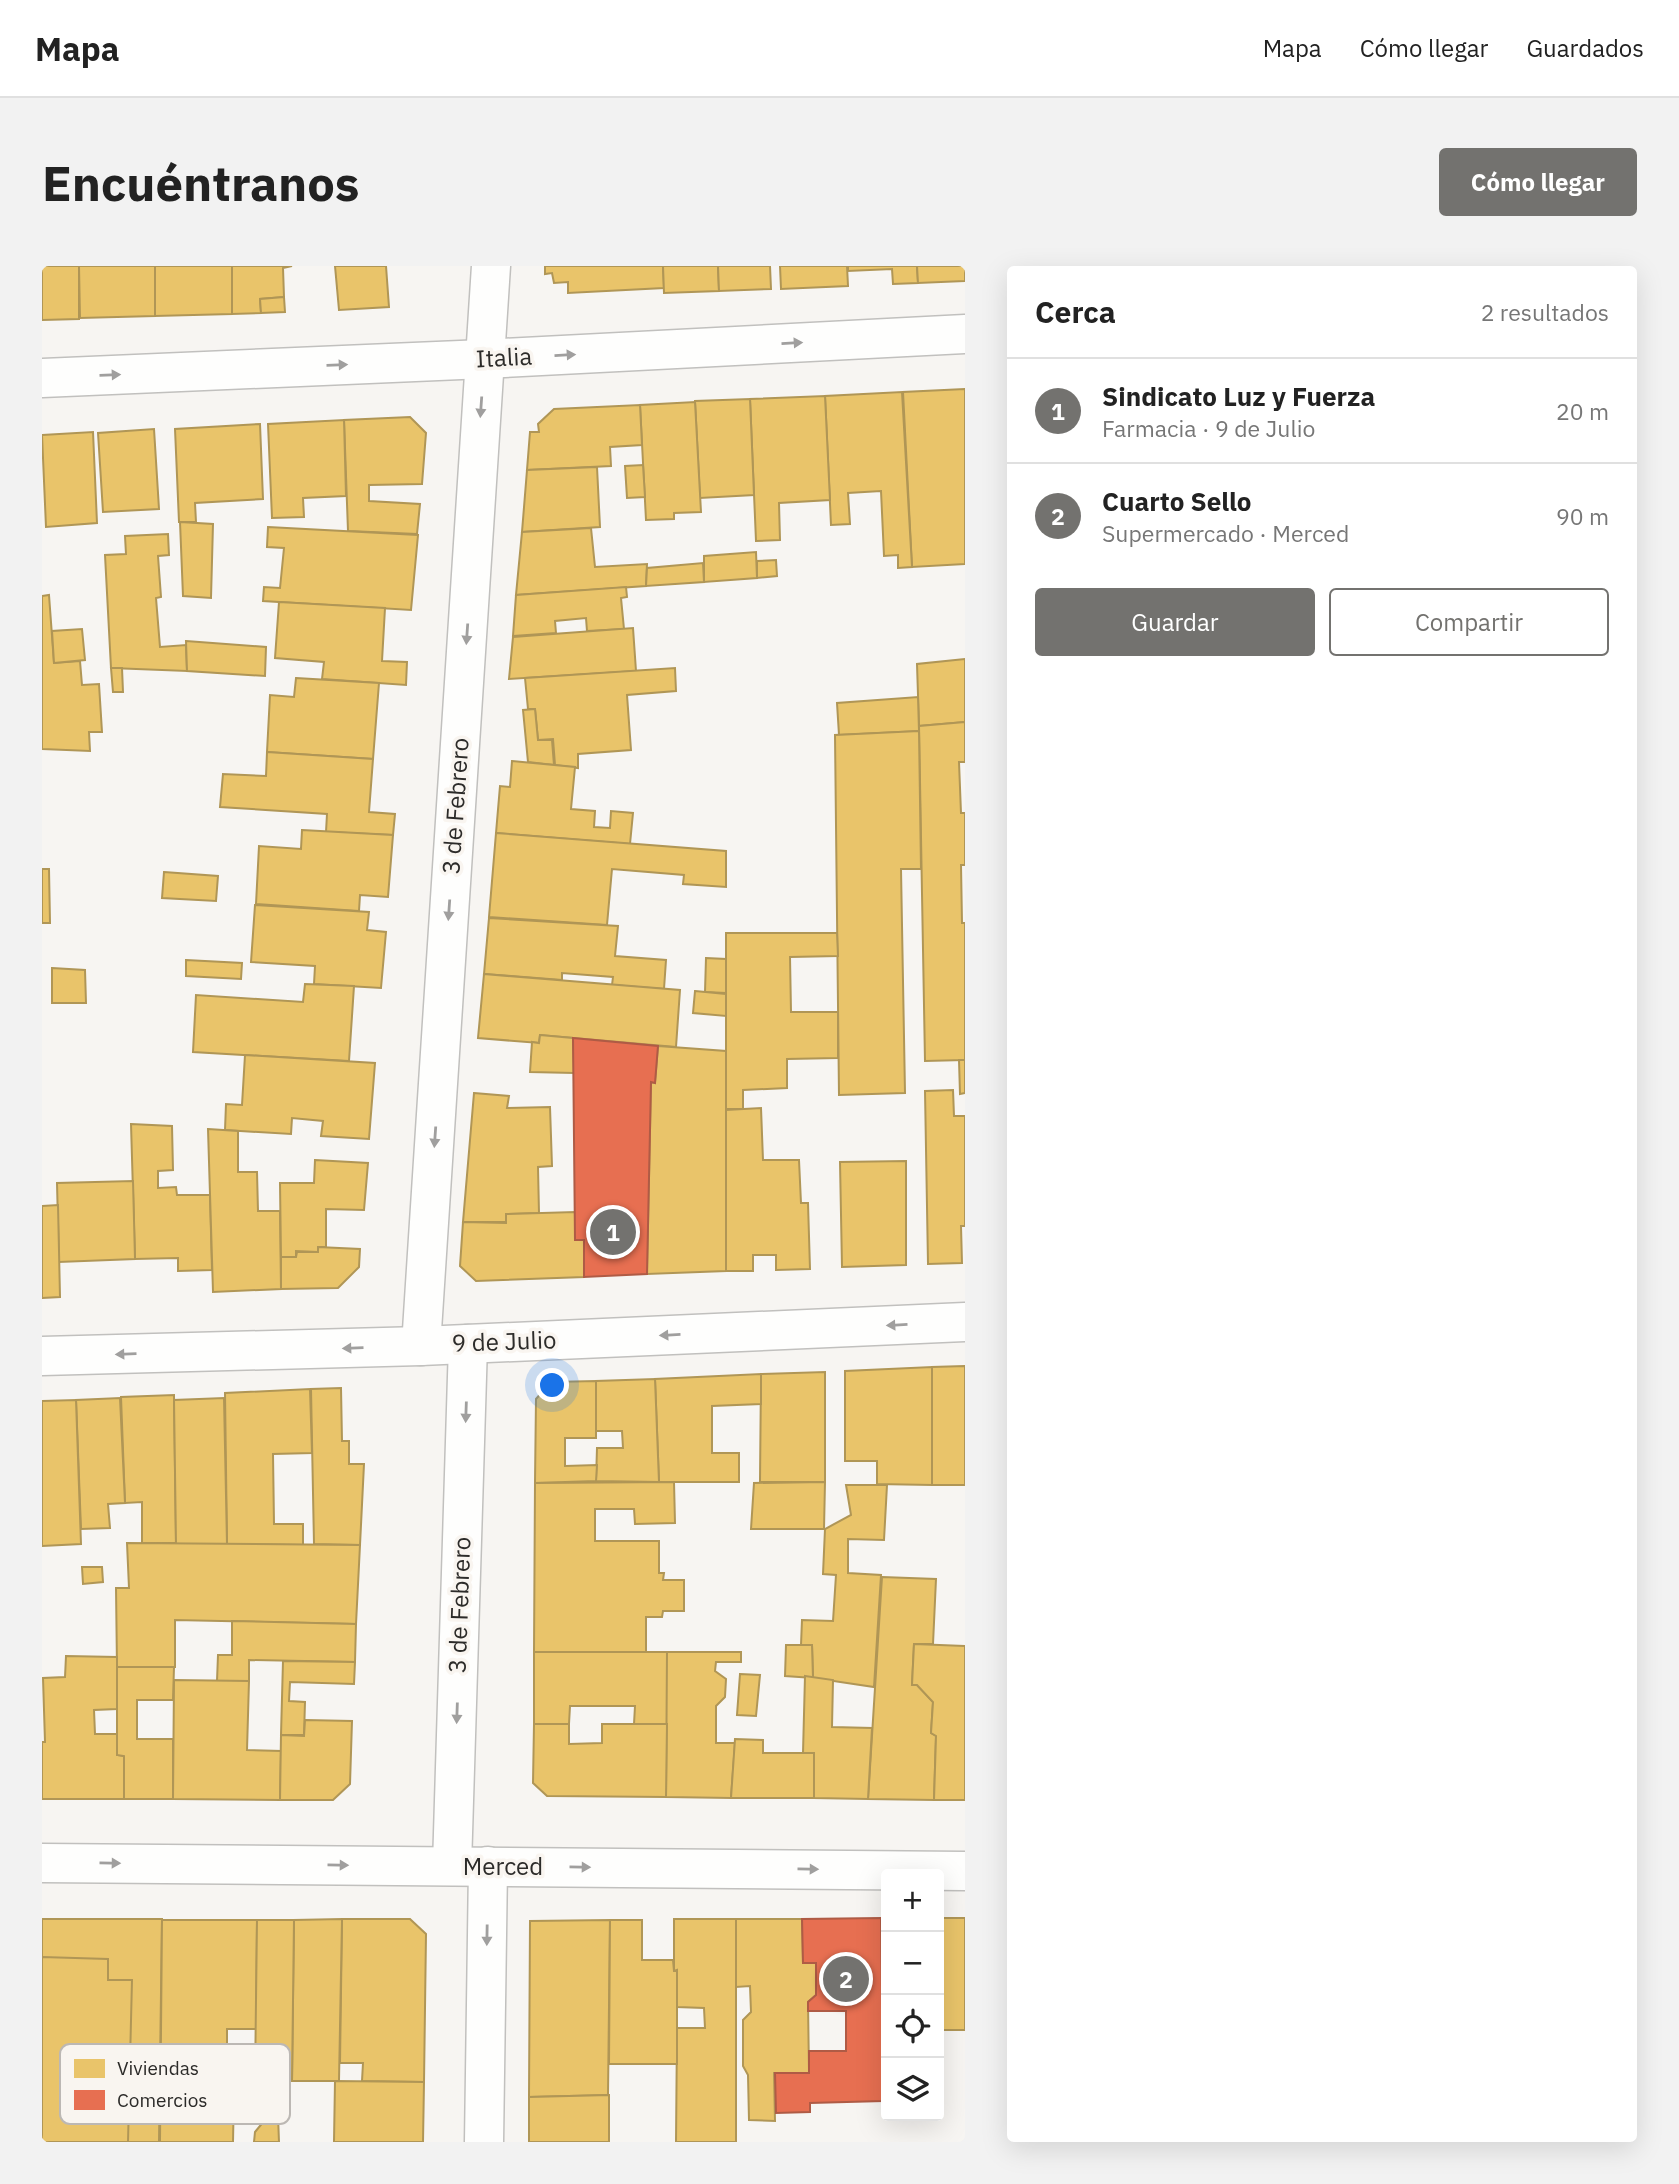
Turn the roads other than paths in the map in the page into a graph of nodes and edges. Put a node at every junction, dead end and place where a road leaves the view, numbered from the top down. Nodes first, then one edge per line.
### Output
1 (491, 266) edge
2 (965, 334) edge
3 (485, 359) junction
4 (42, 378) edge
5 (965, 1322) edge
6 (468, 1344) junction
7 (421, 1346) junction
8 (42, 1356) edge
9 (42, 1863) edge
10 (470, 1866) junction
11 (965, 1871) edge
12 (484, 2142) edge

1 - 3 street, 3 de Febrero
3 -> 2 street, Italia
4 -> 3 street, Italia
3 -> 7 street, 3 de Febrero
5 -> 6 street, 9 de Julio
6 - 7 street, 9 de Julio
6 -> 10 street, 3 de Febrero
7 -> 8 street, 9 de Julio
9 -> 10 street, Merced
10 -> 11 street, Merced
10 -> 12 street, 3 de Febrero

